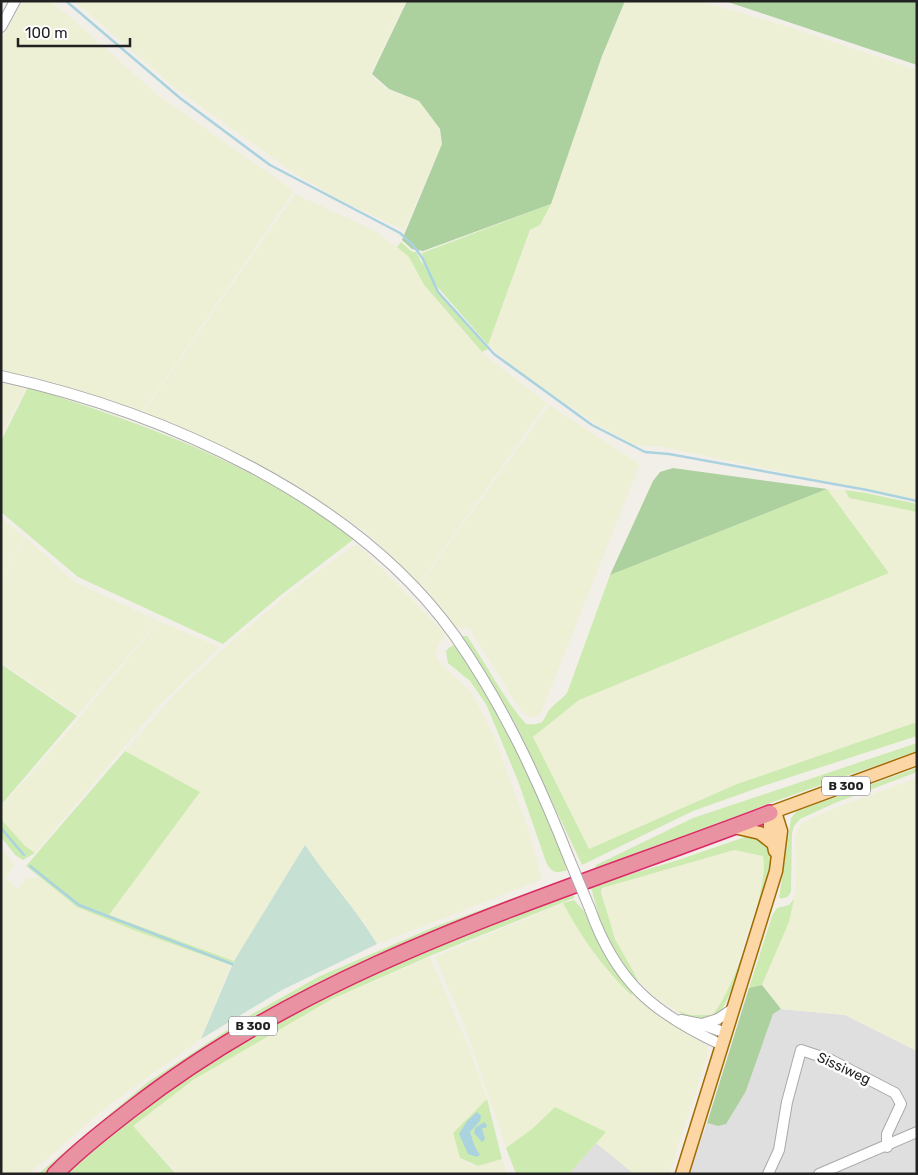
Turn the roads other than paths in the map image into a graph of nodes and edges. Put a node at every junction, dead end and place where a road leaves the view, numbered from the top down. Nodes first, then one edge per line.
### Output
1 (15, 1) edge
2 (1, 27) edge
3 (1, 376) edge
4 (917, 760) edge
5 (773, 812) junction
6 (734, 827) junction
7 (774, 844) junction
8 (776, 871) junction
9 (734, 1008) junction
10 (670, 1017) junction
11 (701, 1024) junction
12 (724, 1039) junction
13 (917, 1132) edge
14 (887, 1147) junction
15 (55, 1174) edge
16 (682, 1174) edge
17 (768, 1174) edge
18 (820, 1174) edge

1 - 2 street
3 - 10 street, bridge
4 - 5 main road, B 300
5 - 6 highway, B 300
5 - 7 main road
5 - 8 main road
6 - 7 main road
6 - 15 highway, B 300
7 - 8 main road
8 - 9 main road
9 - 11 street
9 - 12 main road
10 - 11 street
10 - 12 street
11 - 12 street
12 - 16 main road
13 - 14 street
14 - 17 street, Sissiweg
14 - 18 street

